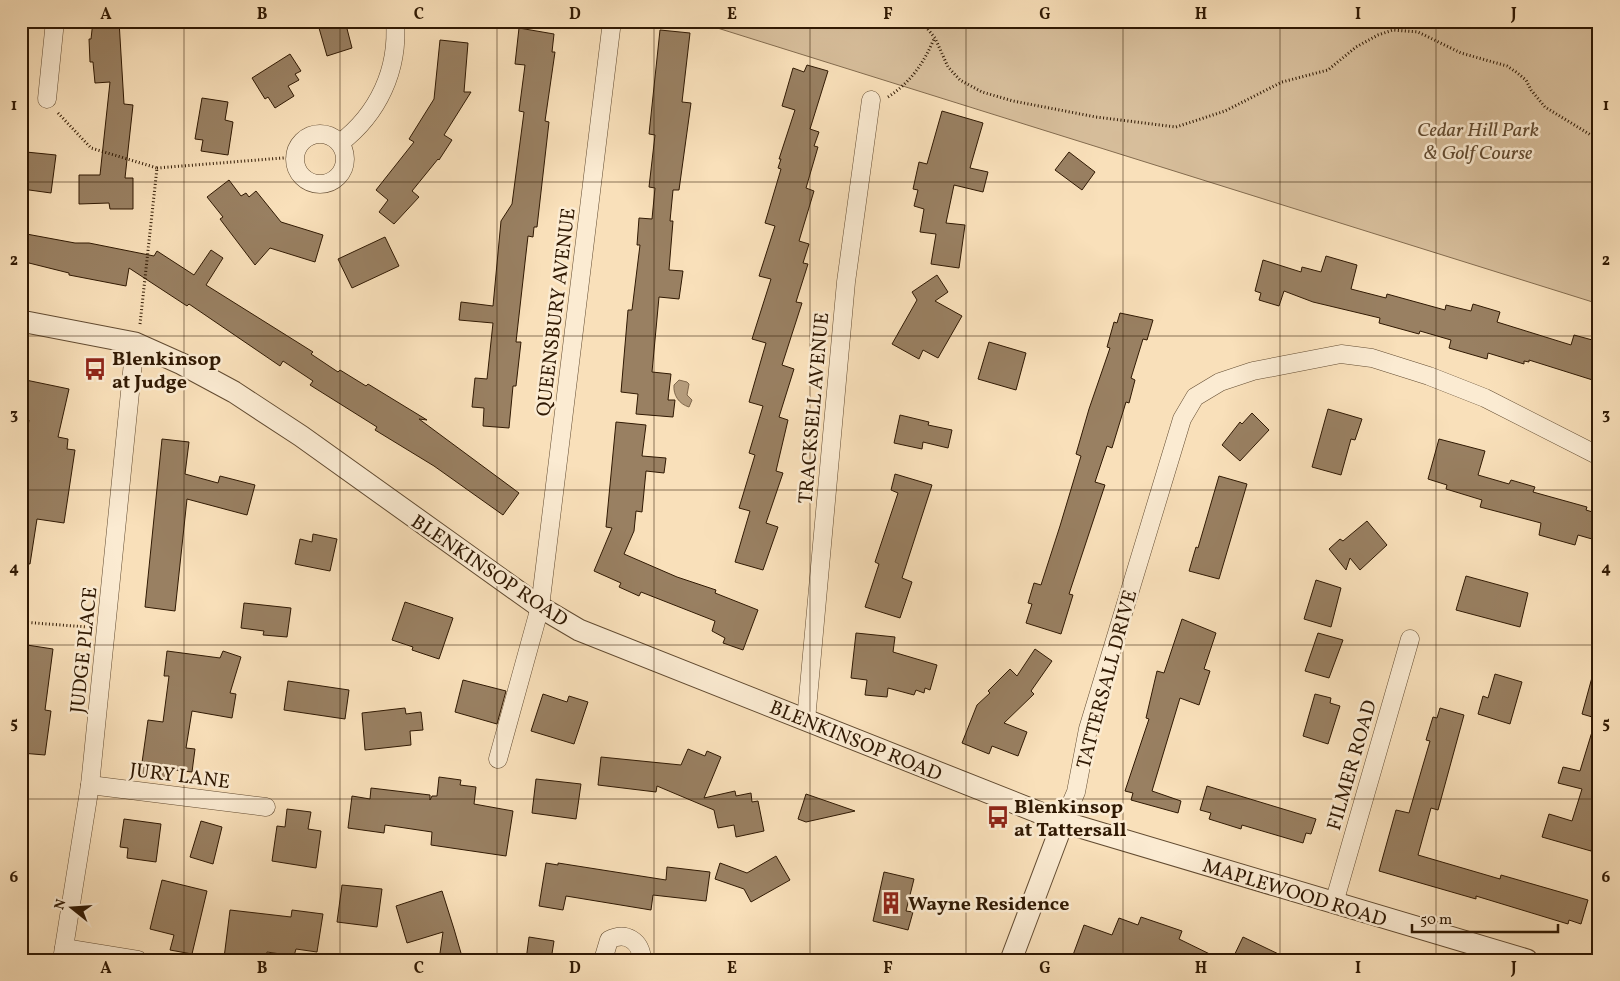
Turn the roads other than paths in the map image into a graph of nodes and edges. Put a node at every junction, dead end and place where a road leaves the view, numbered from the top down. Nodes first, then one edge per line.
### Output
1 (55, 21) edge
2 (395, 21) edge
3 (612, 21) edge
4 (47, 99) road end
5 (871, 100) road end
6 (340, 143) junction
7 (21, 321) edge
8 (135, 344) junction
9 (1599, 456) edge
10 (540, 608) junction
11 (1410, 639) dead end
12 (806, 720) junction
13 (498, 759) dead end
14 (90, 785) junction
15 (266, 807) dead end
16 (1063, 822) junction
17 (1334, 904) junction
18 (63, 954) edge
19 (138, 960) edge
20 (603, 960) edge
21 (642, 960) edge
22 (1011, 960) edge
23 (1527, 960) edge

1 - 4 street
2 - 6 street
3 - 10 street, QUEENSBURY AVENUE
5 - 12 street, TRACKSELL AVENUE
6 - 6 street
7 - 8 street, BLENKINSOP ROAD
8 - 10 street, BLENKINSOP ROAD
8 - 14 street, JUDGE PLACE
9 - 16 street, TATTERSALL DRIVE
10 - 12 street, BLENKINSOP ROAD
10 - 13 street, QUEENSBURY AVENUE
11 - 17 street, FILMER ROAD
12 - 16 street, BLENKINSOP ROAD
14 - 15 street, JURY LANE
14 - 18 street, JUDGE PLACE
16 - 17 street, MAPLEWOOD ROAD
16 - 22 street, TATTERSALL DRIVE
17 - 23 street, MAPLEWOOD ROAD
18 - 19 street
20 - 21 street

